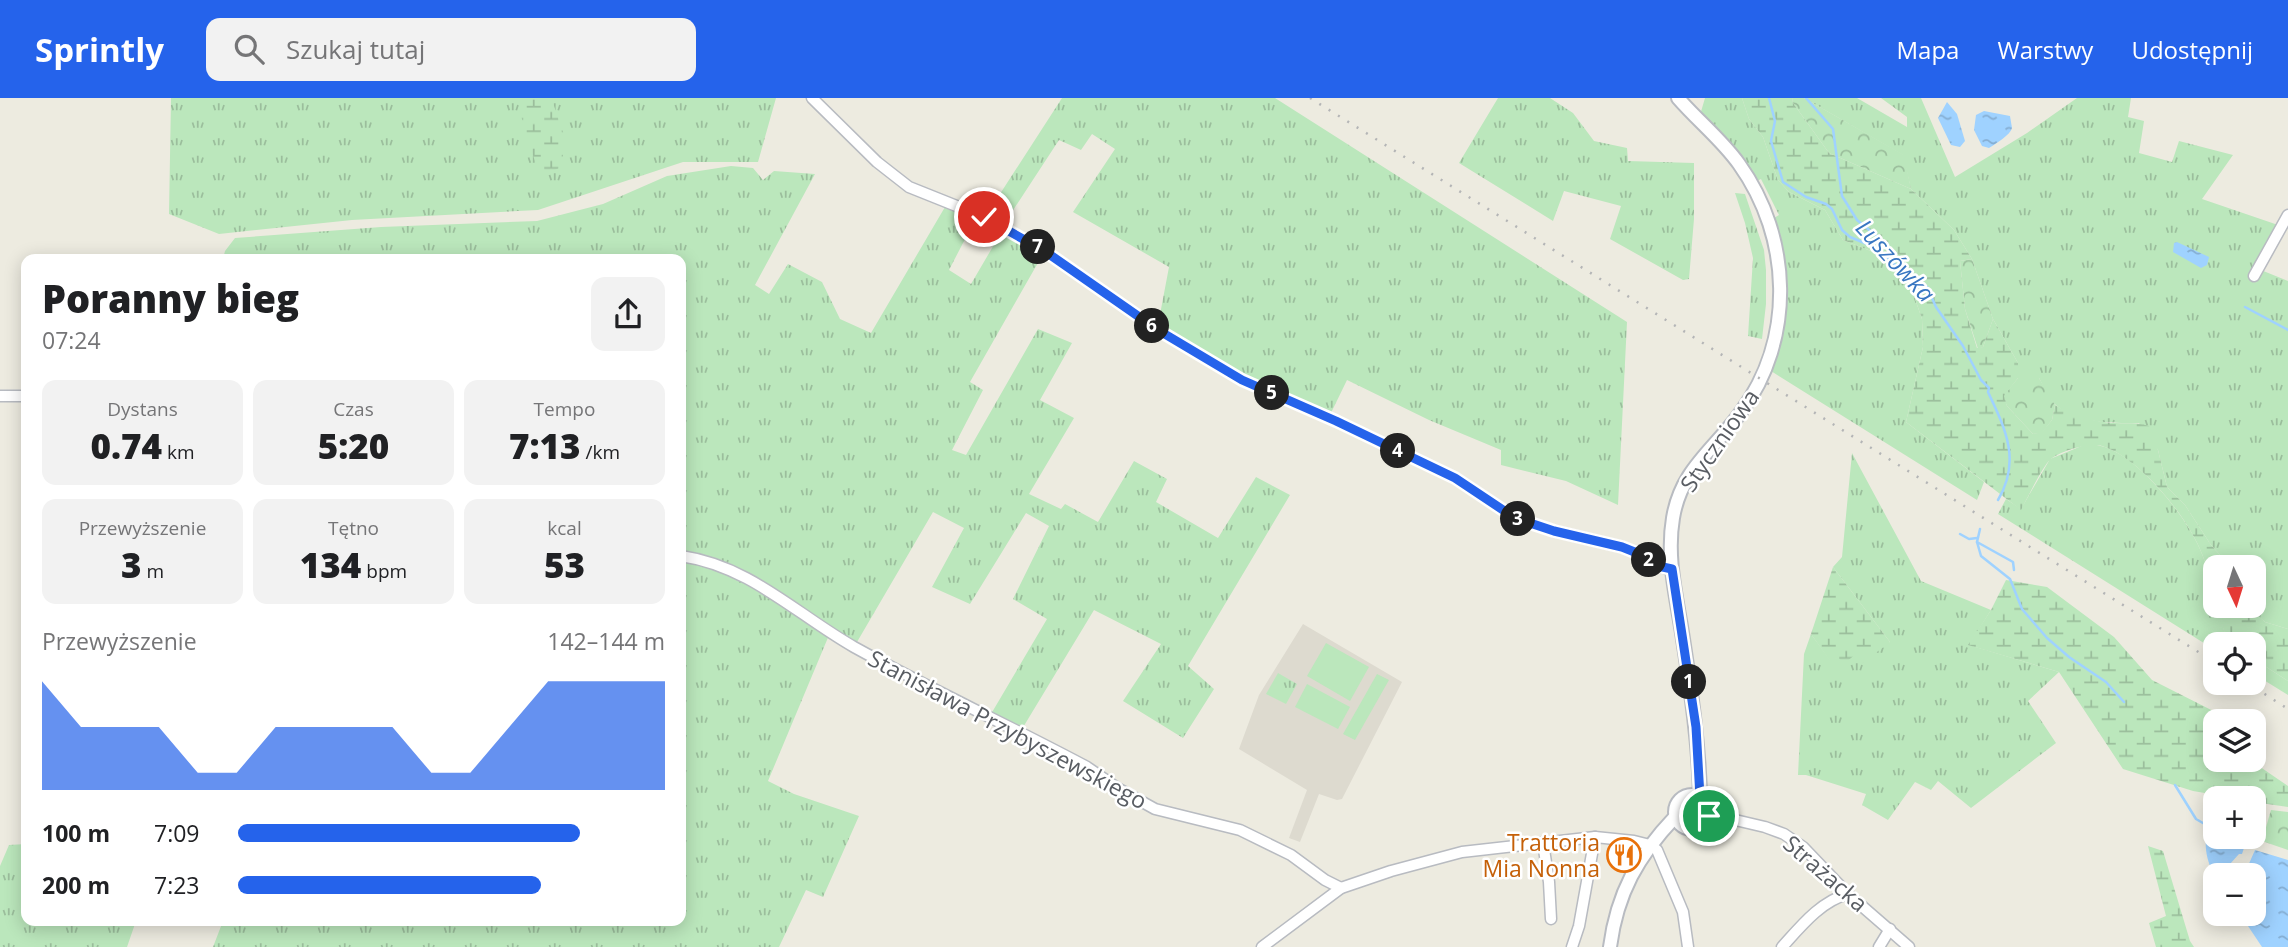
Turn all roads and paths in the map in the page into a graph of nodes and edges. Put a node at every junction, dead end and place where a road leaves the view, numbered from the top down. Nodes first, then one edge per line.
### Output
1 (812, 98) edge
2 (1678, 98) edge
3 (2288, 215) edge
4 (2254, 276) dead end
5 (0, 396) edge
6 (21, 396) edge
7 (686, 557) edge
8 (1672, 569) junction
9 (1695, 796) junction
10 (1708, 816) junction
11 (1679, 822) junction
12 (1595, 837) junction
13 (1654, 841) junction
14 (1543, 843) junction
15 (1341, 888) junction
16 (1848, 894) junction
17 (1551, 919) dead end
18 (1890, 929) junction
19 (1262, 947) edge
20 (1572, 947) edge
21 (1610, 947) edge
22 (1688, 947) edge
23 (1782, 947) edge
24 (1879, 947) edge
25 (1909, 947) edge

1 - 8 street
2 - 8 street, Styczniowa
3 - 4 street
5 - 6 street
7 - 15 street, Stanisława Przybyszewskiego
8 - 9 street, Styczniowa
9 - 10 street
9 - 11 street
10 - 11 street
10 - 16 street, Strażacka
11 - 13 street
12 - 13 street
12 - 14 street
12 - 20 street
13 - 21 street
13 - 22 street
14 - 15 street
14 - 17 street
15 - 19 street
16 - 18 street, Strażacka
16 - 23 street
18 - 24 street
18 - 25 street, Strażacka

